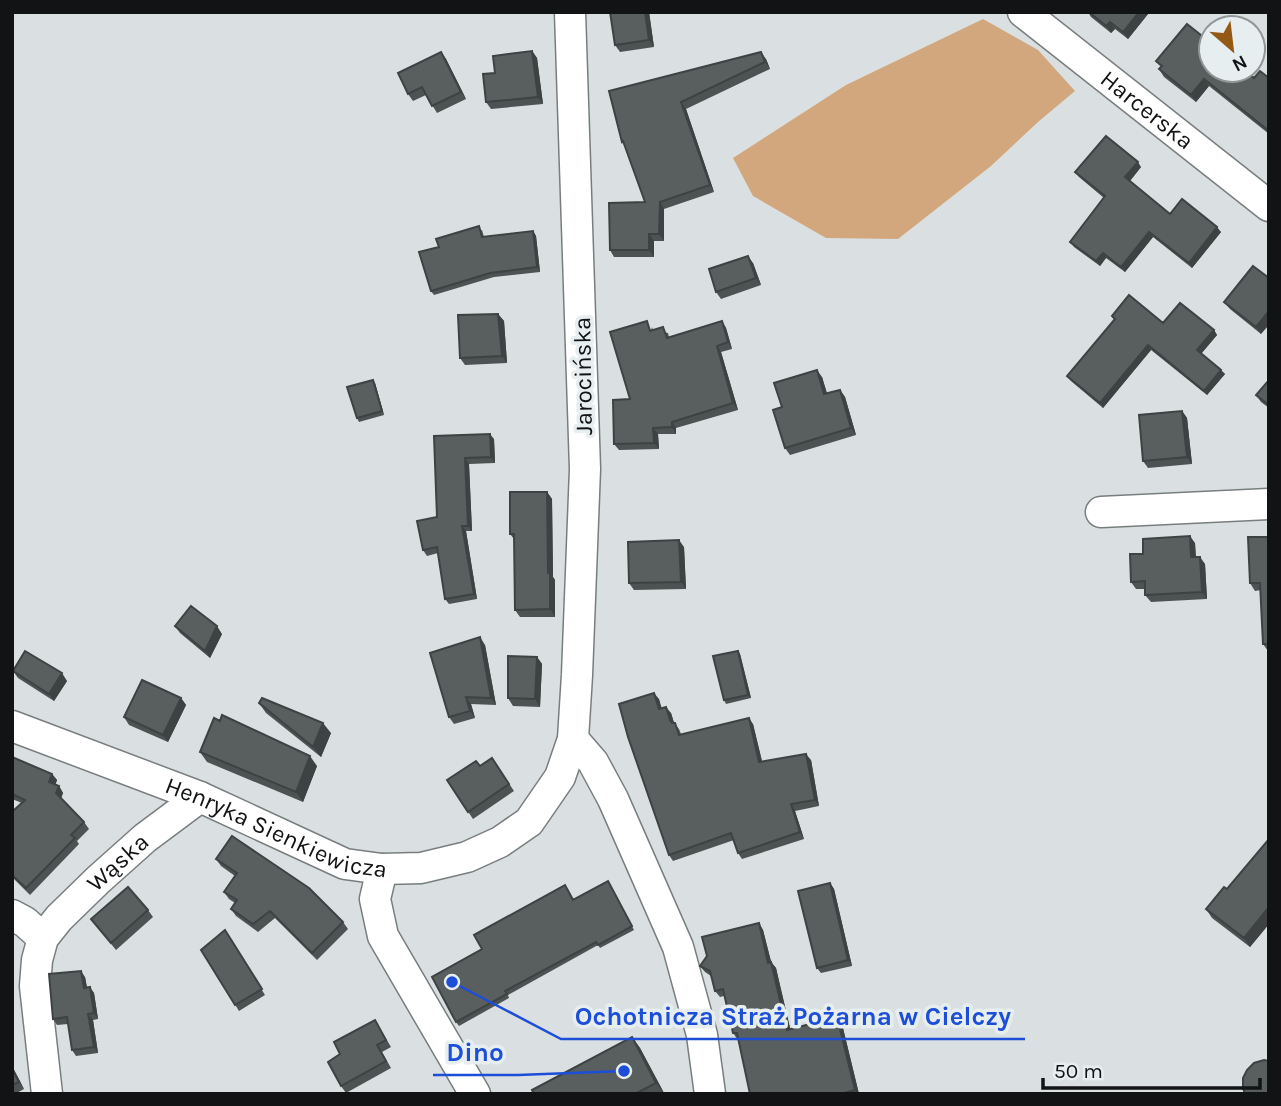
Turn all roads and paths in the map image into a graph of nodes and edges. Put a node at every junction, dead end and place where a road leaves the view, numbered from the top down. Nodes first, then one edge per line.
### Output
1 (570, 12) edge
2 (1023, 12) edge
3 (1269, 206) edge
4 (1269, 504) edge
5 (1101, 512) dead end
6 (12, 726) edge
7 (573, 739) junction
8 (200, 797) junction
9 (382, 869) junction
10 (12, 915) edge
11 (43, 938) junction
12 (47, 1094) edge
13 (475, 1094) edge
14 (710, 1094) edge

1 - 7 street, Jarocińska
2 - 3 street, Harcerska
4 - 5 street
6 - 8 street, Henryka Sienkiewicza
7 - 9 street, Jarocińska
7 - 14 street
8 - 9 street, Henryka Sienkiewicza
8 - 11 street, Wąska
9 - 13 street, Henryka Sienkiewicza
10 - 11 street
11 - 12 street, Wąska

